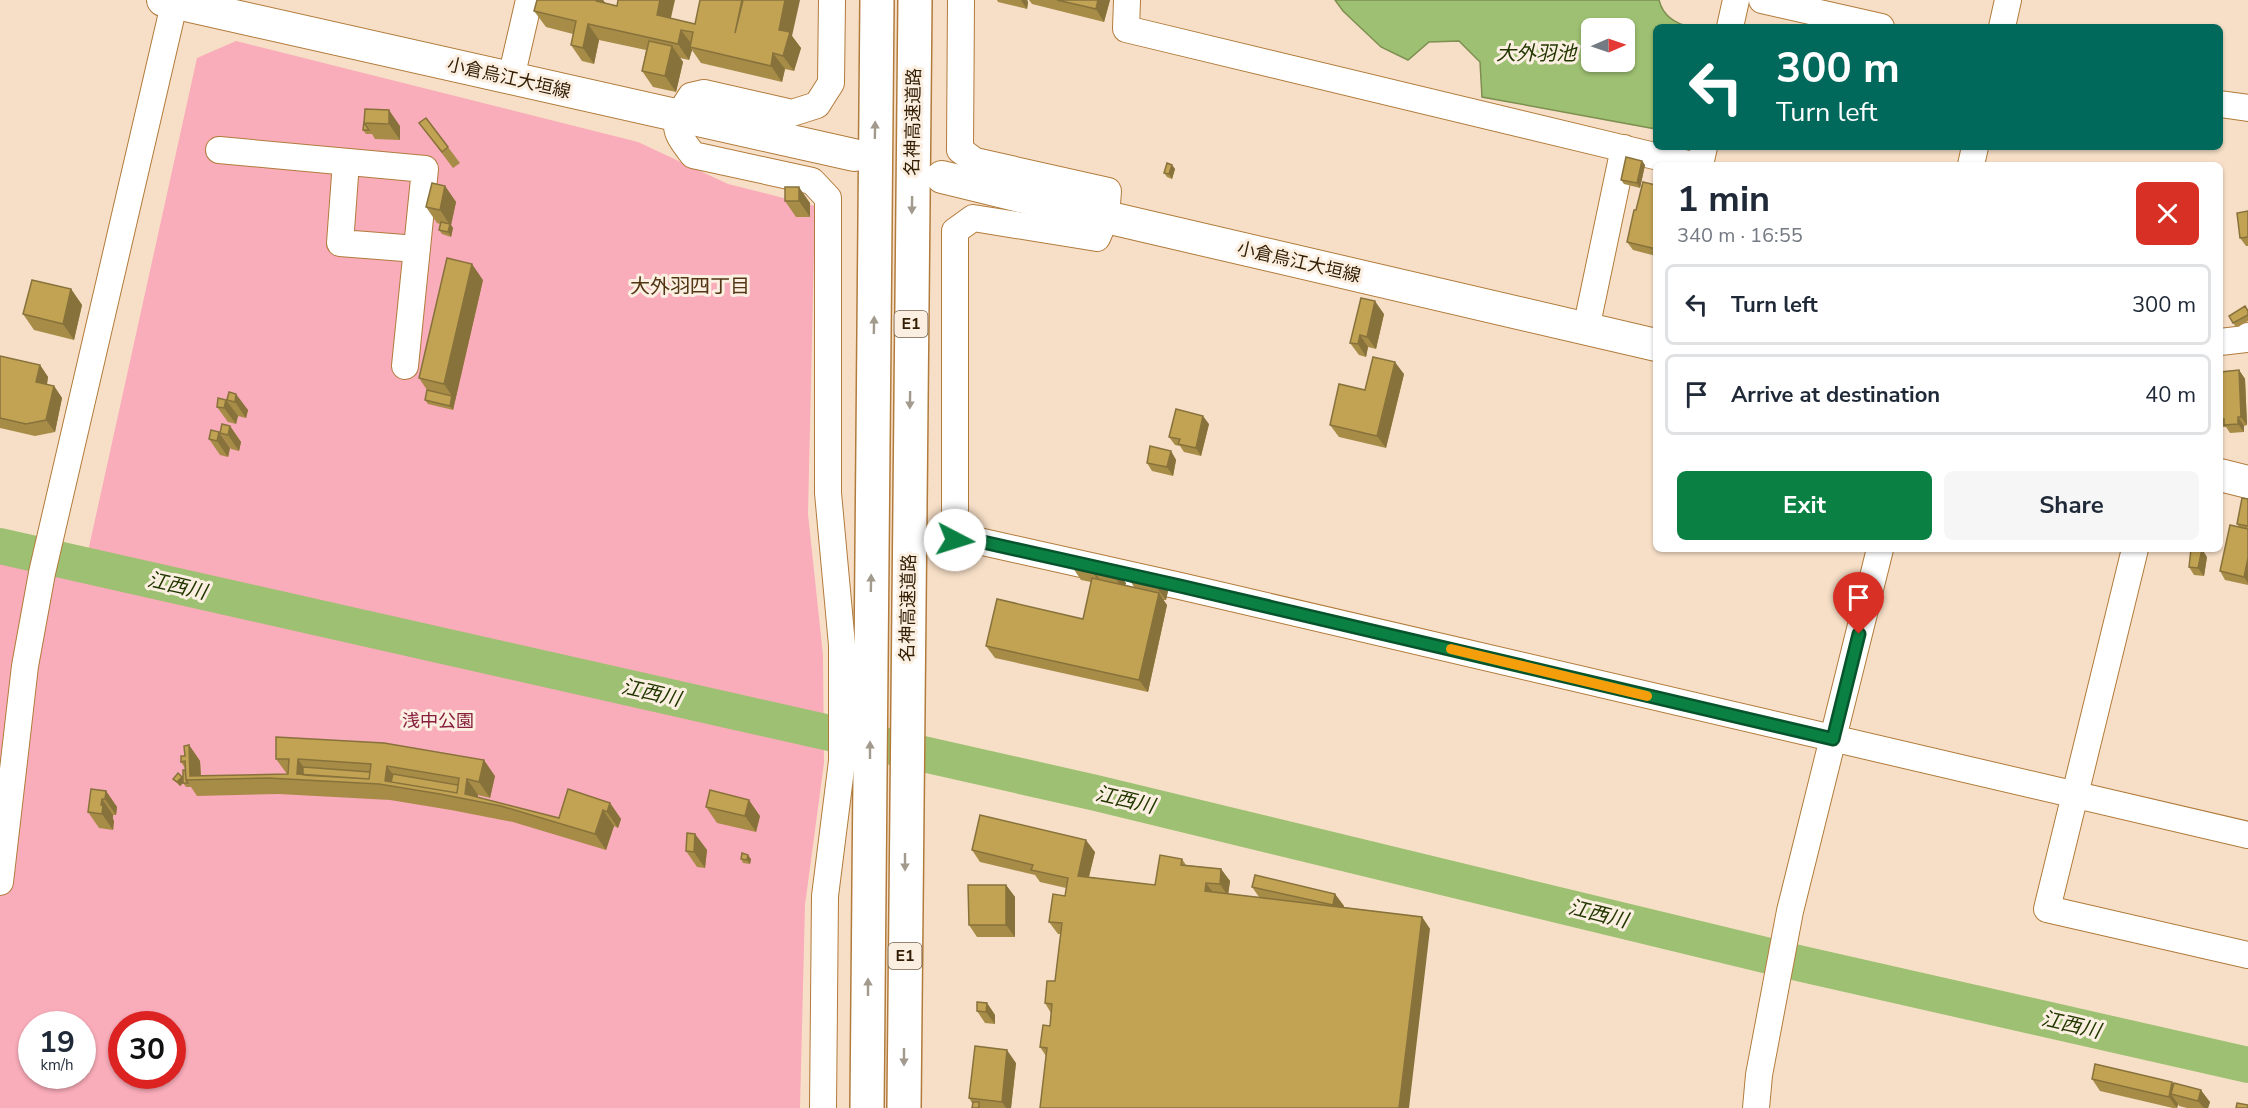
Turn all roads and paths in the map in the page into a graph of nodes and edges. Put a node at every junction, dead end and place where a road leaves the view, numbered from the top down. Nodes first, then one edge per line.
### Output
1 (529, 0) edge
2 (832, 0) edge
3 (877, 0) edge
4 (915, 0) edge
5 (961, 0) edge
6 (1127, 0) edge
7 (1736, 0) edge
8 (1762, 0) edge
9 (2008, 0) edge
10 (171, 1) edge
11 (1732, 24) edge
12 (1868, 24) edge
13 (2003, 24) edge
14 (511, 78) junction
15 (2223, 104) edge
16 (2248, 108) edge
17 (678, 117) junction
18 (1624, 148) junction
19 (219, 150) dead end
20 (854, 155) dead end
21 (346, 162) junction
22 (1680, 162) edge
23 (942, 177) dead end
24 (1106, 218) junction
25 (417, 249) junction
26 (1586, 328) junction
27 (2248, 336) edge
28 (2223, 342) edge
29 (1653, 344) edge
30 (405, 366) dead end
31 (2223, 476) edge
32 (2248, 482) edge
33 (1879, 552) edge
34 (2134, 552) edge
35 (856, 643) junction
36 (1833, 739) junction
37 (2076, 795) junction
38 (2248, 835) edge
39 (0, 882) edge
40 (2248, 955) edge
41 (823, 1108) edge
42 (867, 1108) edge
43 (904, 1108) edge
44 (1756, 1108) edge

1 - 14 street
2 - 17 street
35 -> 3 highway, 名神高速道路 / E1
4 -> 43 highway, 名神高速道路 / E1
5 - 24 street
6 - 18 street
7 - 11 street
8 - 12 street
9 - 13 street
10 - 14 main road, 小倉烏江大垣線
10 - 39 street
14 - 17 main road, 小倉烏江大垣線
15 - 16 street
17 - 20 main road, 小倉烏江大垣線
17 - 35 street
18 - 22 street
18 - 26 street
19 - 21 street
21 - 25 street
21 - 25 street
23 - 24 main road, 小倉烏江大垣線
24 - 26 main road, 小倉烏江大垣線
24 - 36 street
25 - 30 street
26 - 29 main road, 小倉烏江大垣線
27 - 28 street
31 - 32 main road
33 - 36 street
34 - 37 street
35 - 41 street
42 -> 35 highway, 名神高速道路 / E1
36 - 37 street
36 - 44 street
37 - 38 street
37 - 40 street

